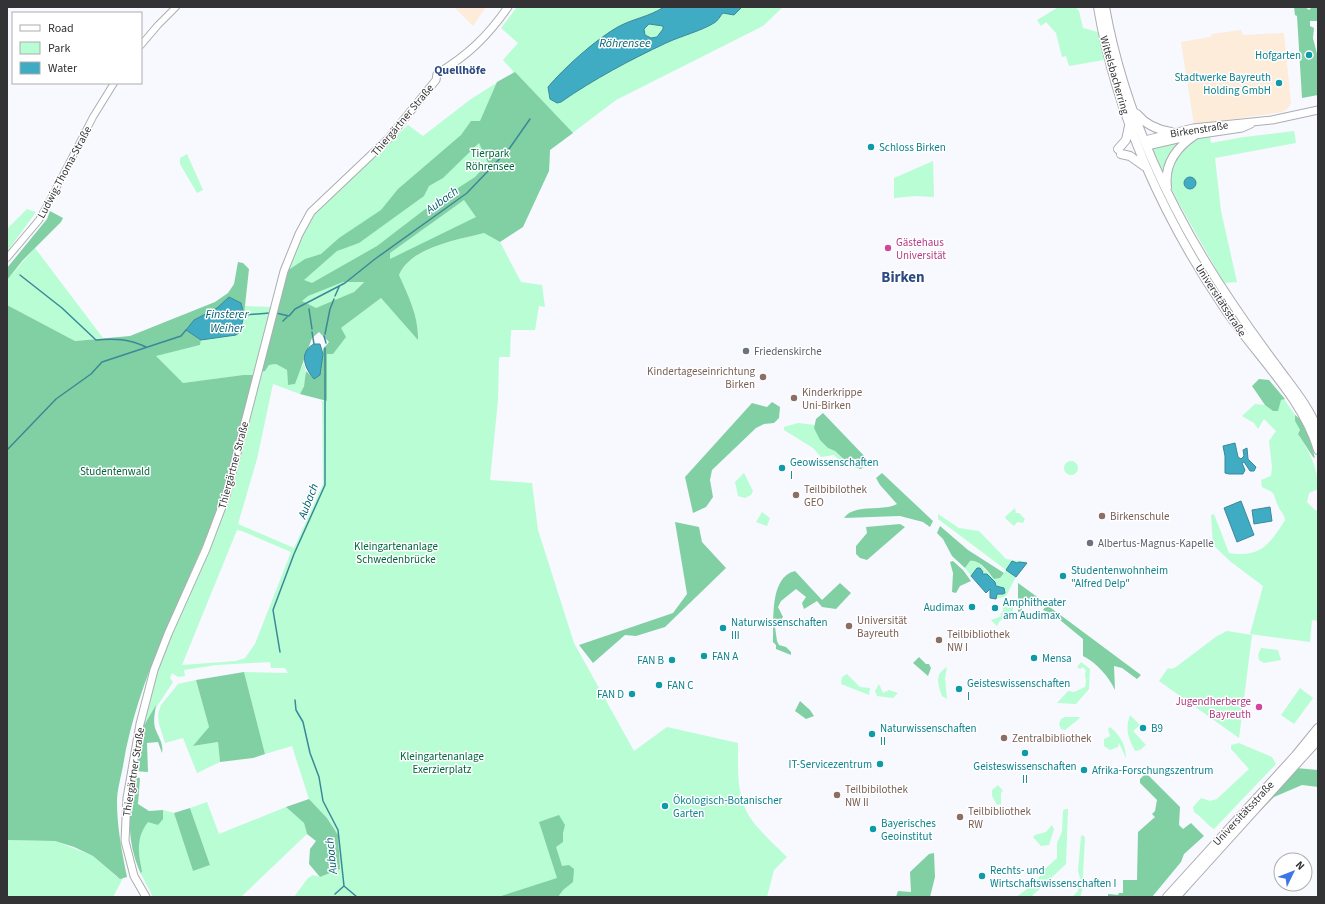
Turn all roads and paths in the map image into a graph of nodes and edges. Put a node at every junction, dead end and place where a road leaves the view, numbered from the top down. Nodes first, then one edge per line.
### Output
1 (176, 7) edge
2 (508, 7) edge
3 (1098, 7) edge
4 (1106, 7) edge
5 (142, 44) edge
6 (113, 84) edge
7 (1318, 110) edge
8 (1134, 111) junction
9 (1255, 123) junction
10 (1129, 125) junction
11 (1171, 132) junction
12 (1195, 135) junction
13 (1146, 143) junction
14 (1137, 145) junction
15 (1147, 170) junction
16 (1168, 192) junction
17 (7, 258) edge
18 (1318, 431) edge
19 (1318, 450) edge
20 (1318, 728) edge
21 (1318, 740) edge
22 (1300, 756) junction
23 (1291, 766) junction
24 (146, 897) edge
25 (1167, 897) edge
26 (1176, 897) edge

1 - 5 street
2 - 24 main road, Thiergärtner Straße
3 - 10 main road, Wittelsbacherring
4 - 8 main road, Wittelsbacherring
6 - 17 street, Ludwig-Thoma-Straße
7 - 9 main road, Birkenstraße
8 - 11 main road
8 - 13 main road, Wittelsbacherring
9 - 11 main road, Birkenstraße
9 - 12 main road, Birkenstraße
10 - 14 main road, Wittelsbacherring
10 - 15 main road
11 - 13 main road, Birkenstraße
12 - 13 main road, Birkenstraße
12 - 16 main road
13 - 14 main road
13 - 16 main road, Universitätsstraße
14 - 15 main road, Universitätsstraße
15 - 19 main road, Universitätsstraße
16 - 18 main road, Universitätsstraße
20 - 22 main road, Universitätsstraße
21 - 22 main road, Universitätsstraße
22 - 23 main road, Universitätsstraße
23 - 25 main road, Universitätsstraße
23 - 26 main road, Universitätsstraße

